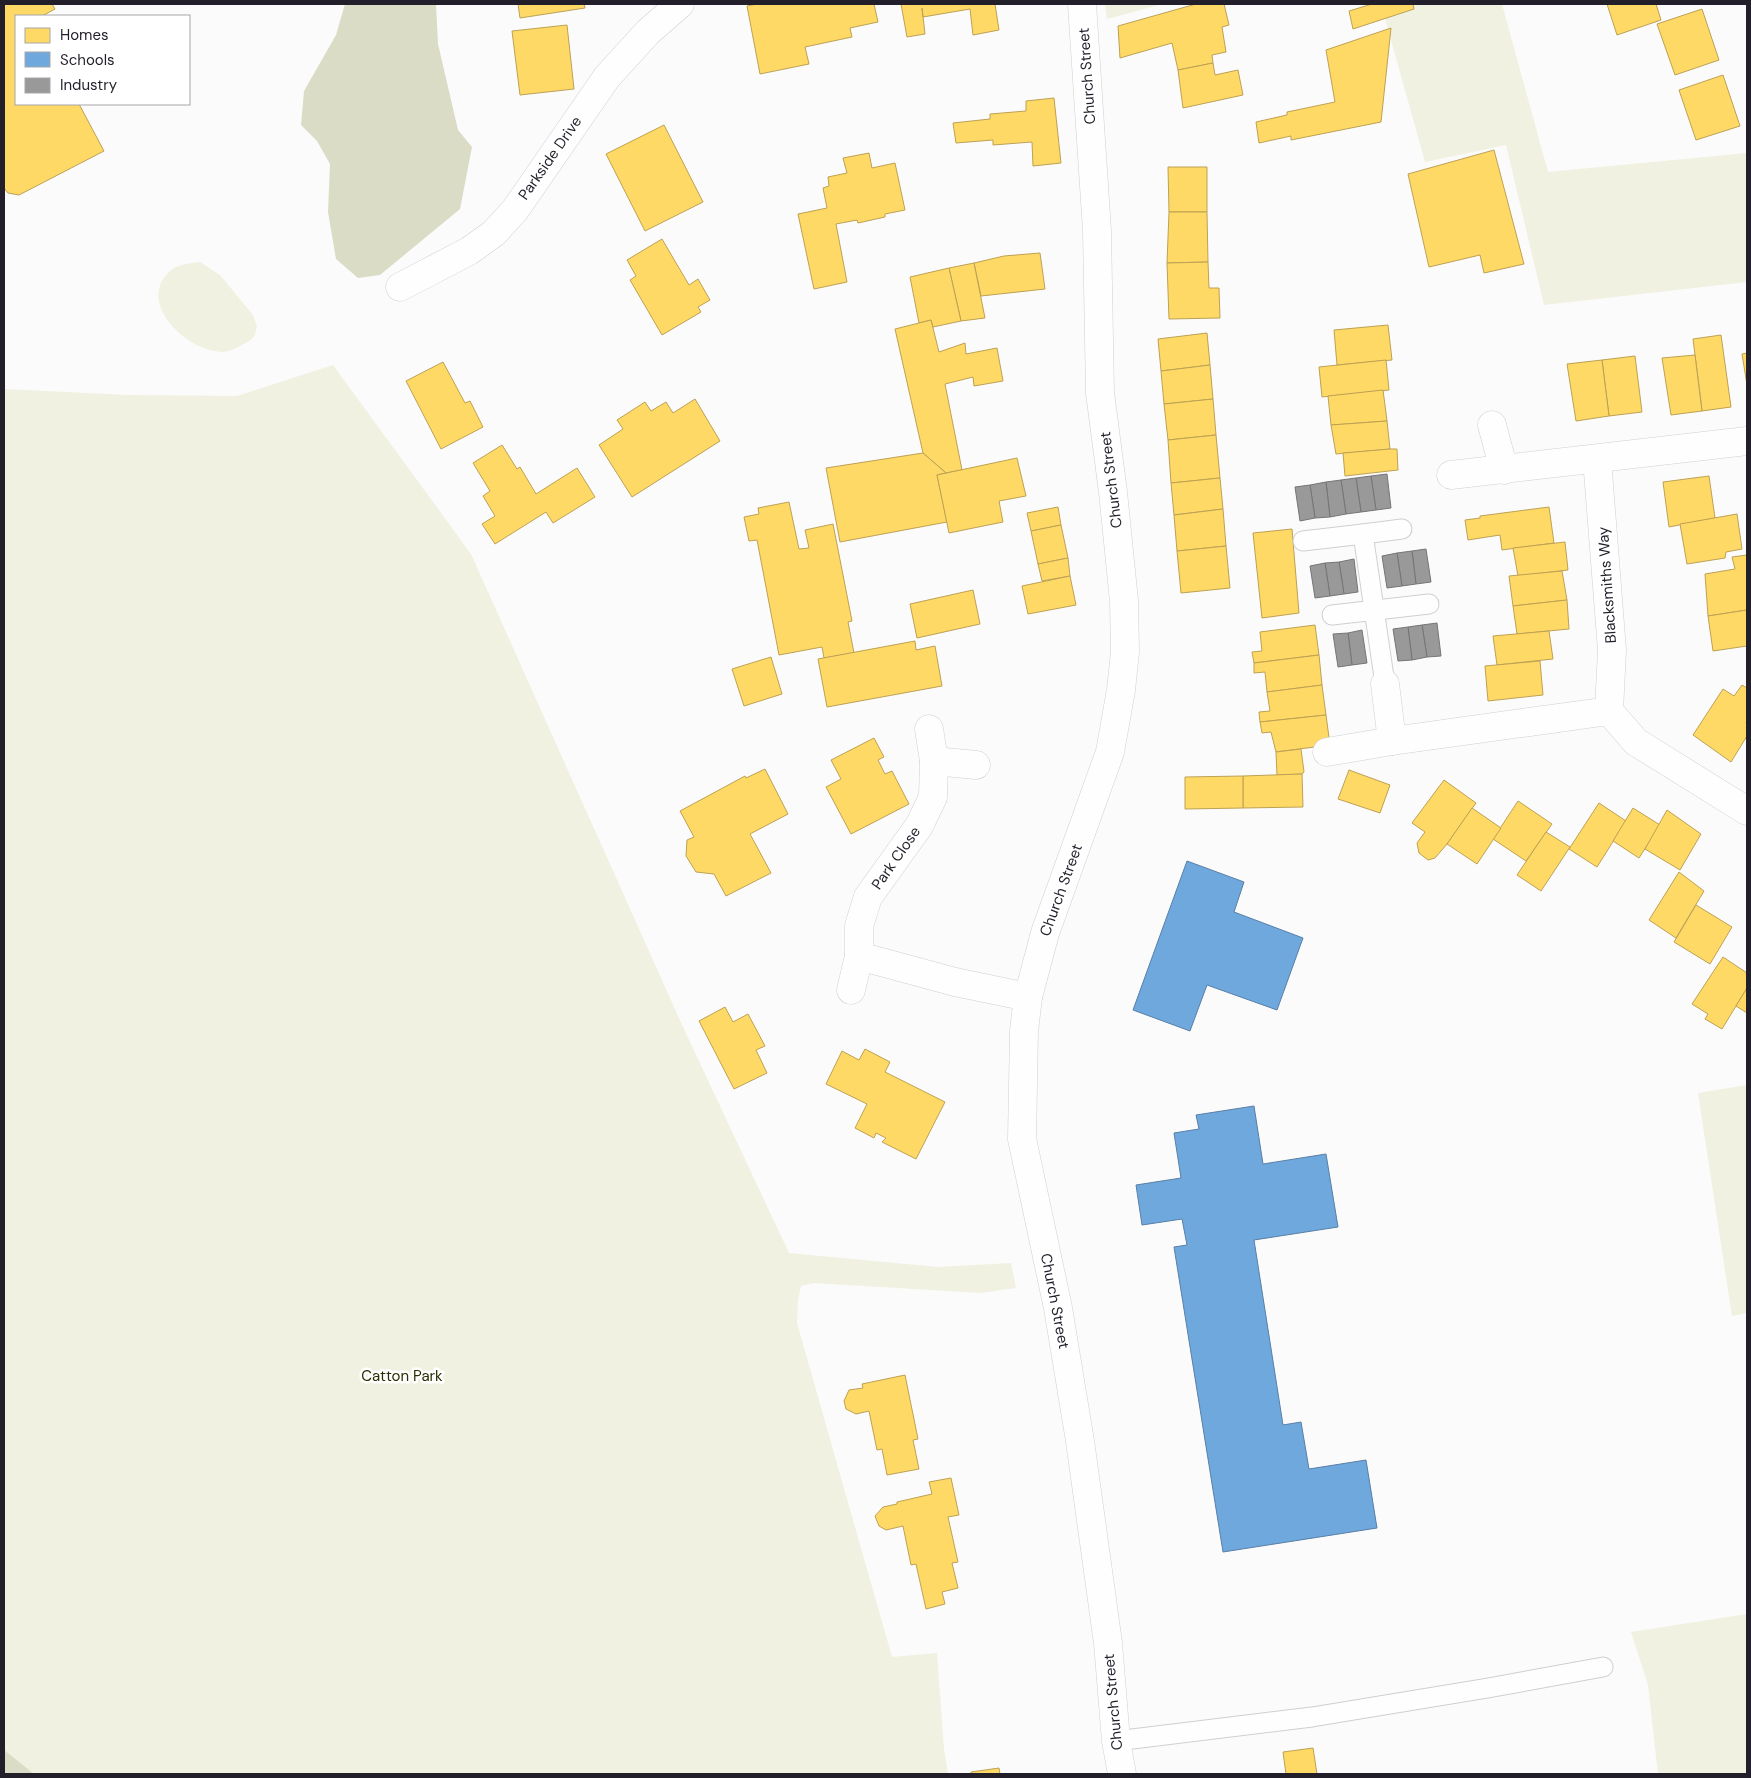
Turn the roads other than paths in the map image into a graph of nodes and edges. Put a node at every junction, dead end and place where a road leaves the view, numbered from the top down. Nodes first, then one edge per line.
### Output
1 (680, 4) edge
2 (1082, 4) edge
3 (400, 287) dead end
4 (1492, 425) dead end
5 (1747, 441) edge
6 (1596, 459) junction
7 (1504, 470) junction
8 (1451, 475) dead end
9 (1402, 529) dead end
10 (1363, 534) junction
11 (1303, 541) dead end
12 (1429, 604) dead end
13 (1374, 610) junction
14 (1332, 615) dead end
15 (1385, 684) joint
16 (1609, 711) junction
17 (929, 729) dead end
18 (1392, 741) junction
19 (1327, 752) dead end
20 (934, 761) junction
21 (976, 765) dead end
22 (1747, 811) edge
23 (859, 956) junction
24 (851, 990) dead end
25 (1028, 997) junction
26 (1603, 1667) dead end
27 (1116, 1741) junction
28 (1122, 1774) edge

1 - 3 street, Parkside Drive
2 - 25 street, Church Street
4 - 7 street
5 - 6 street
6 - 7 street
6 - 16 street, Blacksmiths Way
7 - 8 street
9 - 10 lane
10 - 11 lane
10 - 13 lane
12 - 13 lane
13 - 14 lane
13 - 15 lane
15 - 18 street
16 - 18 street
16 - 22 street
17 - 20 street, Park Close
18 - 19 street
20 - 21 street
20 - 23 street, Park Close
23 - 24 street, Park Close
23 - 25 street
25 - 27 street, Church Street
26 - 27 lane
27 - 28 street, Church Street

